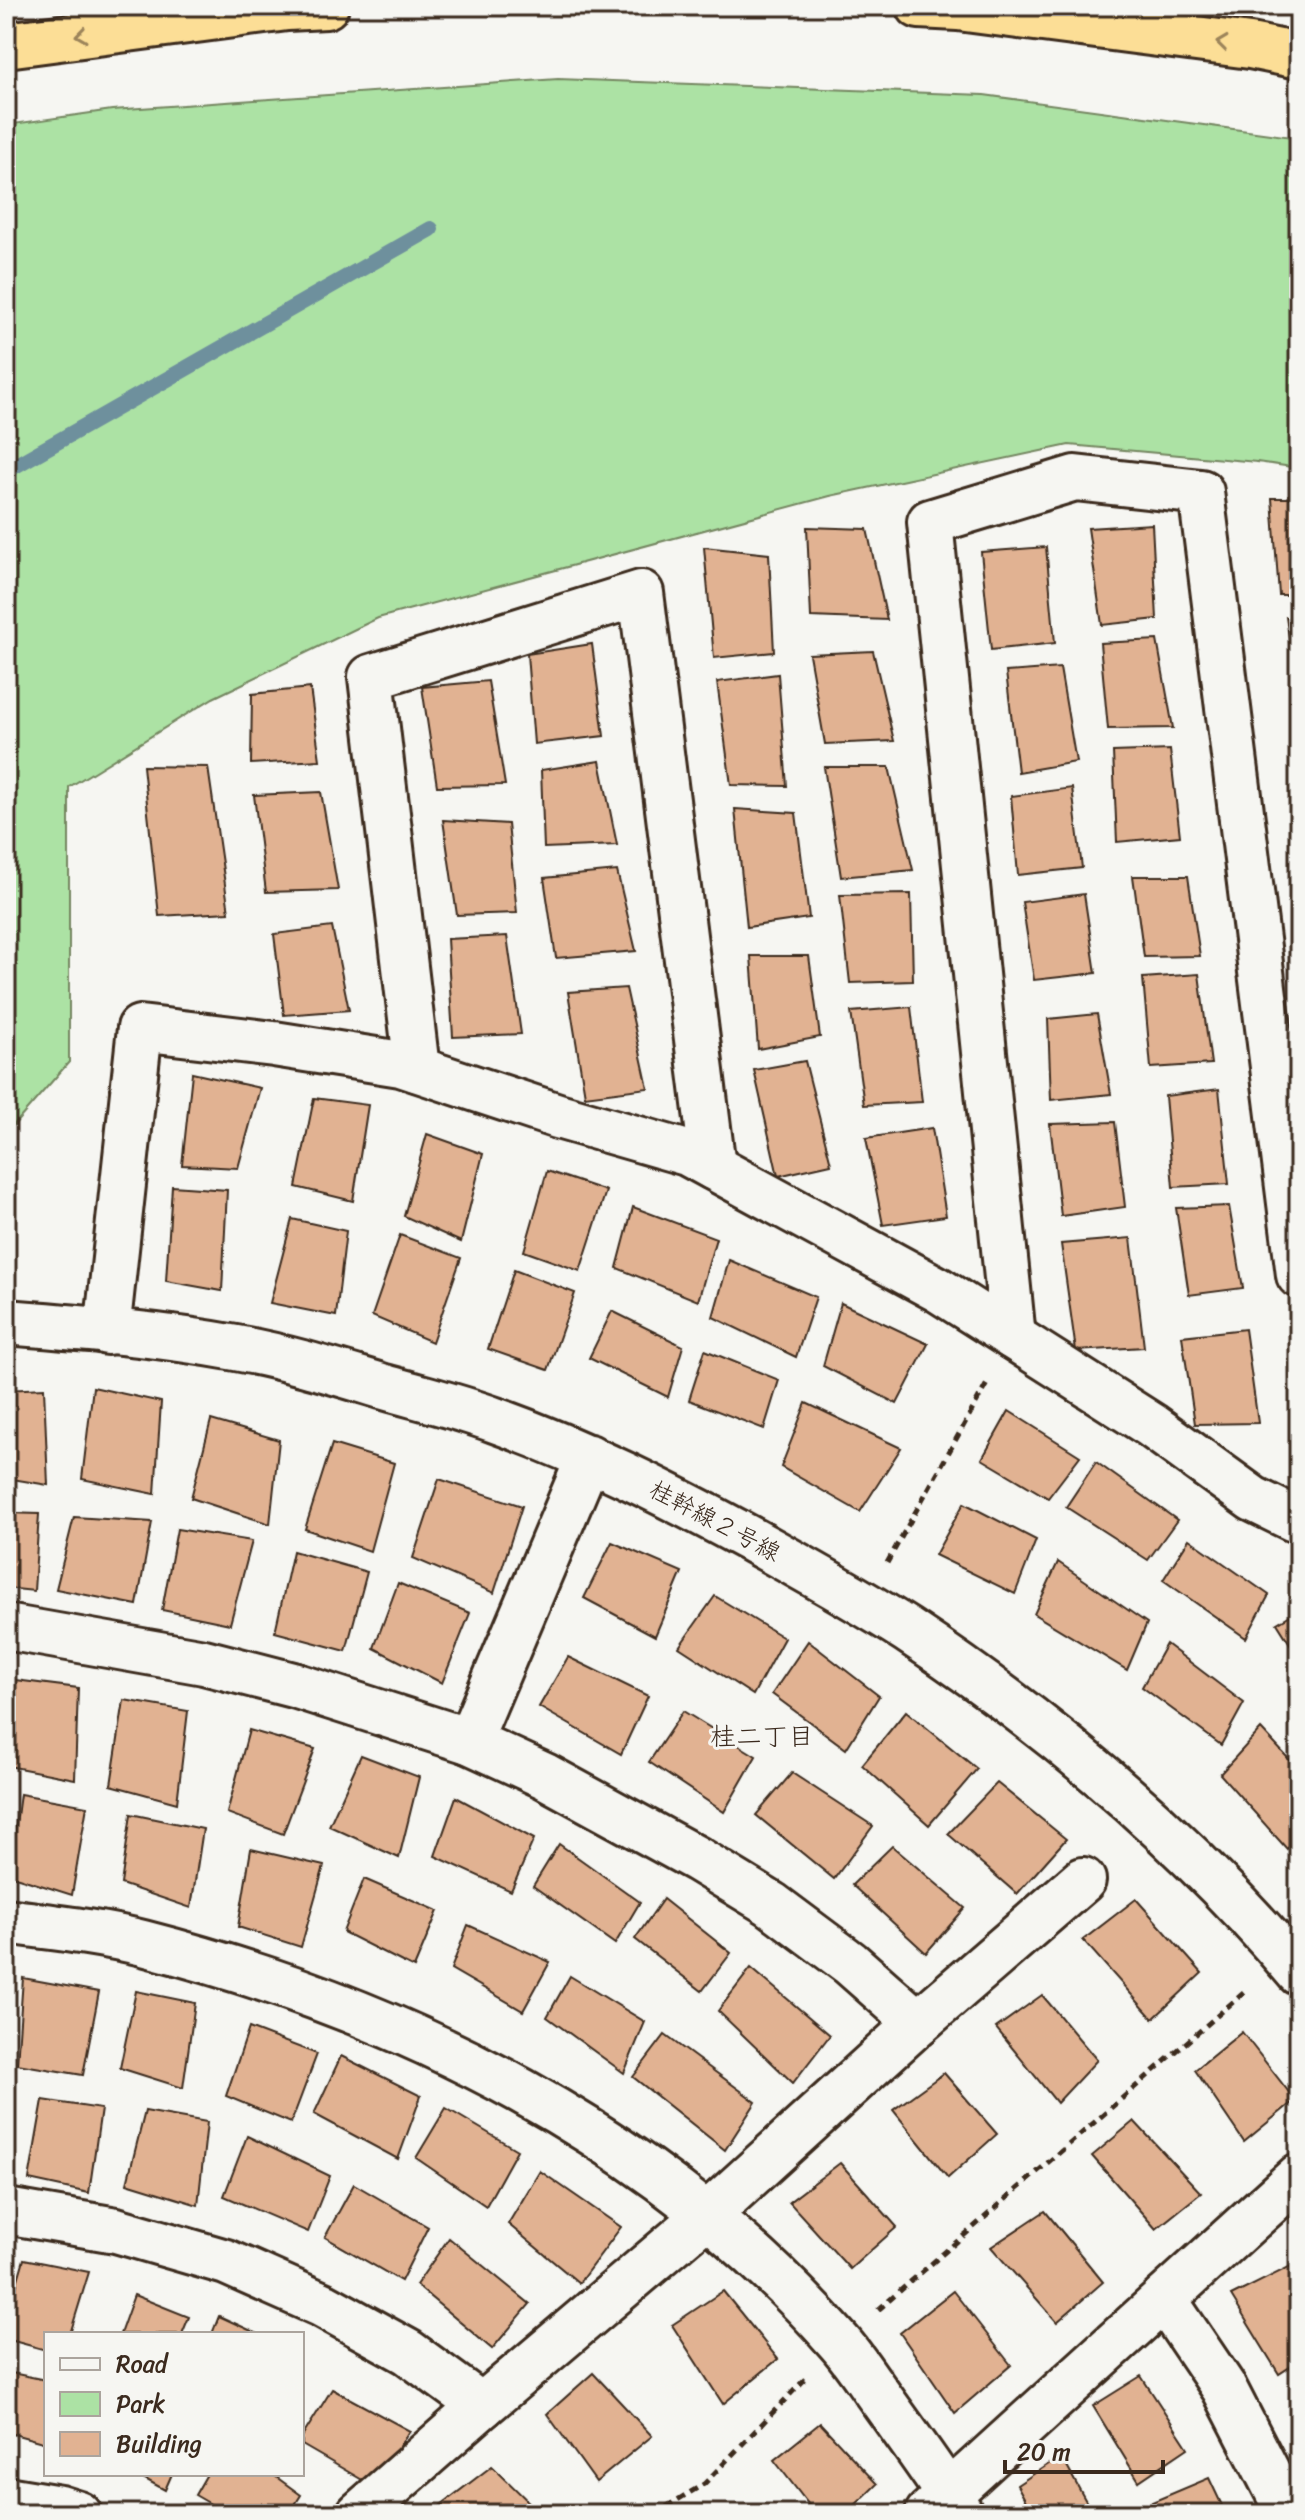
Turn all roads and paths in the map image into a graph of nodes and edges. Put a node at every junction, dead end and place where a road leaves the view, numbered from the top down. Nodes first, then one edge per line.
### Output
1 (326, 6) edge
2 (919, 6) edge
3 (6, 45) edge
4 (1299, 56) edge
5 (417, 1069) junction
6 (713, 1167) junction
7 (1299, 1275) edge
8 (6, 1322) edge
9 (107, 1332) junction
10 (1013, 1337) junction
11 (589, 1457) junction
12 (1299, 1519) edge
13 (864, 1605) junction
14 (6, 1627) edge
15 (469, 1741) junction
16 (1083, 1880) dead end
17 (6, 1921) edge
18 (1289, 1950) edge
19 (918, 2023) junction
20 (1299, 2176) edge
21 (6, 2211) edge
22 (707, 2215) junction
23 (1164, 2299) junction
24 (840, 2343) junction
25 (482, 2406) junction
26 (6, 2499) edge
27 (946, 2508) edge
28 (79, 2514) edge
29 (359, 2514) edge
30 (654, 2514) edge
31 (1289, 2514) edge

1 -> 3 highway
4 -> 2 highway
5 - 6 street
5 - 6 street
5 - 9 street
6 - 10 street
7 - 10 street
8 - 9 street, 桂幹線２号線
9 - 11 street, 桂幹線２号線
10 - 12 street
10 - 13 path
11 - 13 street, 桂幹線２号線
11 - 15 street
13 - 18 street, 桂幹線２号線
14 - 15 street
15 - 19 street
16 - 19 street
17 - 22 street
18 - 24 path
19 - 22 street
20 - 23 street
21 - 25 street
22 - 24 street
22 - 25 street
23 - 27 street
23 - 31 street
24 - 27 street
24 - 30 path
25 - 29 street
26 - 28 street

